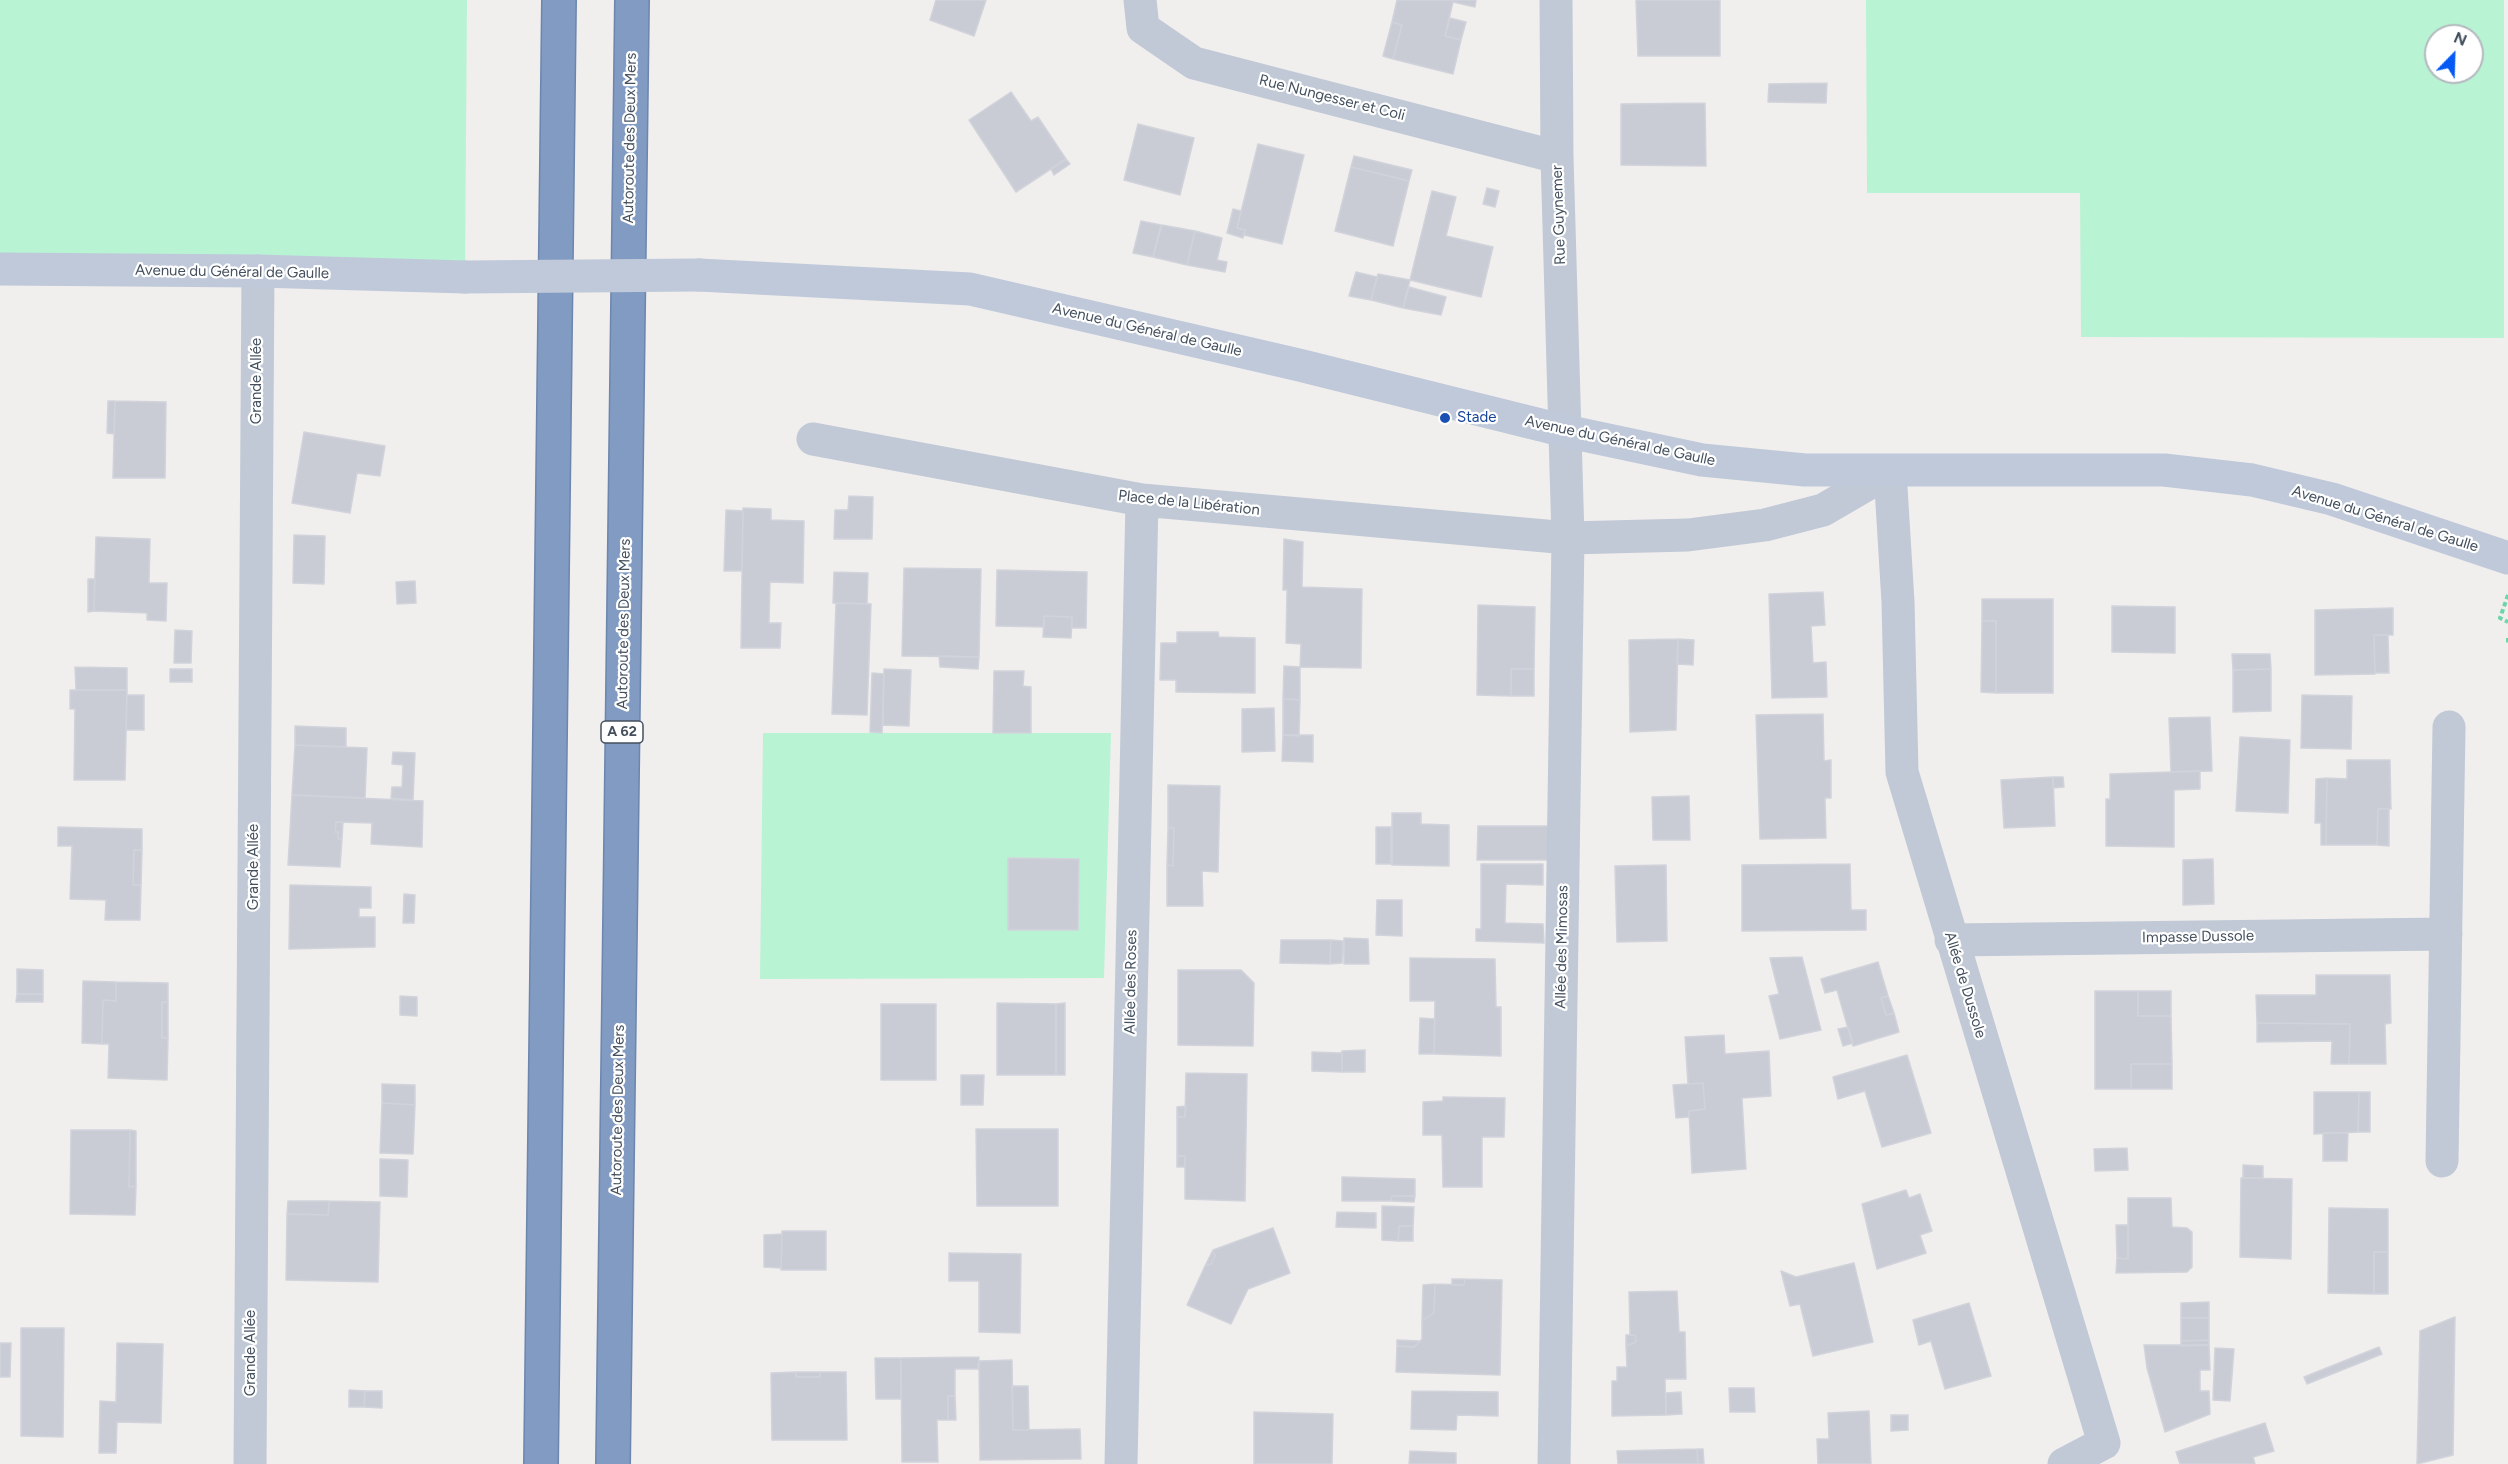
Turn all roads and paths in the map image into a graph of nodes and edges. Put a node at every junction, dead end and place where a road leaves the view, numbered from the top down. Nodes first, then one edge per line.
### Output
1 (559, 0) edge
2 (632, 0) edge
3 (1140, 0) edge
4 (1556, 0) edge
5 (1557, 157) junction
6 (0, 269) edge
7 (258, 271) junction
8 (1565, 431) junction
9 (813, 439) dead end
10 (1890, 471) junction
11 (1142, 500) junction
12 (1568, 538) junction
13 (2508, 558) edge
14 (2508, 595) edge
15 (2508, 622) edge
16 (2508, 638) edge
17 (2508, 644) edge
18 (2449, 727) dead end
19 (2446, 934) junction
20 (1951, 940) junction
21 (2442, 1161) dead end
22 (2107, 1453) edge
23 (250, 1464) edge
24 (541, 1464) edge
25 (613, 1464) edge
26 (1120, 1464) edge
27 (1554, 1464) edge
28 (2064, 1464) edge

1 - 24 highway
2 - 25 highway, Autoroute des Deux Mers / A 62
3 - 5 street, Rue Nungesser et Coli
4 - 5 street, Rue Guynemer
5 - 8 street, Rue Guynemer
6 - 7 street, Avenue du Général de Gaulle
7 - 8 street, Avenue du Général de Gaulle, bridge
7 - 23 street, Grande Allée
8 - 10 street, Avenue du Général de Gaulle
8 - 12 street, Allée des Mimosas
9 - 11 street, Place de la Libération
10 - 12 street, Place de la Libération
10 - 13 street, Avenue du Général de Gaulle
10 - 20 street, Allée de Dussole
11 - 12 street, Place de la Libération
11 - 26 street, Allée des Roses
12 - 27 street, Allée des Mimosas
14 - 15 path
16 - 17 path
18 - 19 street
19 - 20 street, Impasse Dussole
19 - 21 street
20 - 22 street, Allée de Dussole
22 - 28 street, Allée de Dussole

